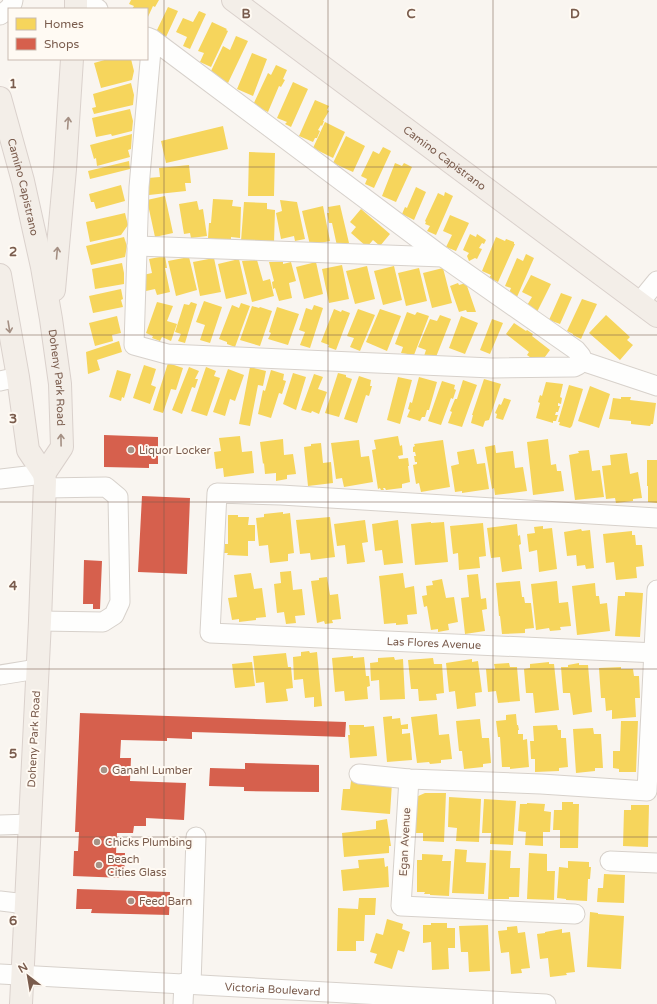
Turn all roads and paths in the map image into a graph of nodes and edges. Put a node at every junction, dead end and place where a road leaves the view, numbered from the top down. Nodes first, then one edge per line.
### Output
1 (82, 0) edge
2 (233, 0) edge
3 (96, 8) edge
4 (150, 38) edge
5 (72, 60) edge
6 (0, 98) edge
7 (137, 246) junction
8 (443, 257) junction
9 (44, 276) joint
10 (657, 281) edge
11 (2, 282) edge
12 (639, 303) junction
13 (657, 316) edge
14 (51, 319) junction
15 (582, 361) junction
16 (9, 379) edge
17 (657, 386) edge
18 (0, 479) edge
19 (44, 481) junction
20 (657, 518) edge
21 (657, 590) edge
22 (40, 621) junction
23 (655, 653) edge
24 (37, 670) junction
25 (0, 675) edge
26 (359, 774) dead end
27 (409, 779) junction
28 (0, 824) edge
29 (30, 824) junction
30 (196, 836) dead end
31 (610, 861) dead end
32 (657, 863) edge
33 (0, 901) edge
34 (26, 904) junction
35 (575, 914) dead end
36 (0, 974) edge
37 (22, 975) junction
38 (188, 984) junction
39 (21, 1004) edge
40 (183, 1004) edge
41 (546, 1004) edge

1 - 3 street
2 - 12 main road, Camino Capistrano
4 - 7 street
4 - 8 street
14 -> 5 main road
6 - 9 main road, Camino Capistrano
7 - 8 street
7 - 15 street
8 - 15 street
9 - 14 main road, Doheny Park Road
10 - 12 street
11 -> 16 main road
12 - 13 main road, Camino Capistrano
19 -> 14 main road, Doheny Park Road
15 - 17 street
16 - 19 main road
18 - 19 street
19 - 22 main road, Doheny Park Road
19 - 22 street
20 - 23 street, Las Flores Avenue
21 - 23 street
22 - 24 main road, Doheny Park Road
23 - 27 street
24 - 25 street
24 - 29 main road, Doheny Park Road
26 - 27 street
27 - 35 street, Egan Avenue
28 - 29 street
29 - 34 main road, Doheny Park Road
30 - 38 street
31 - 32 street
33 - 34 street
34 - 37 main road, Doheny Park Road
36 - 37 street, Victoria Boulevard
37 - 38 street, Victoria Boulevard
37 - 39 main road, Doheny Park Road
38 - 40 street
38 - 41 street, Victoria Boulevard

